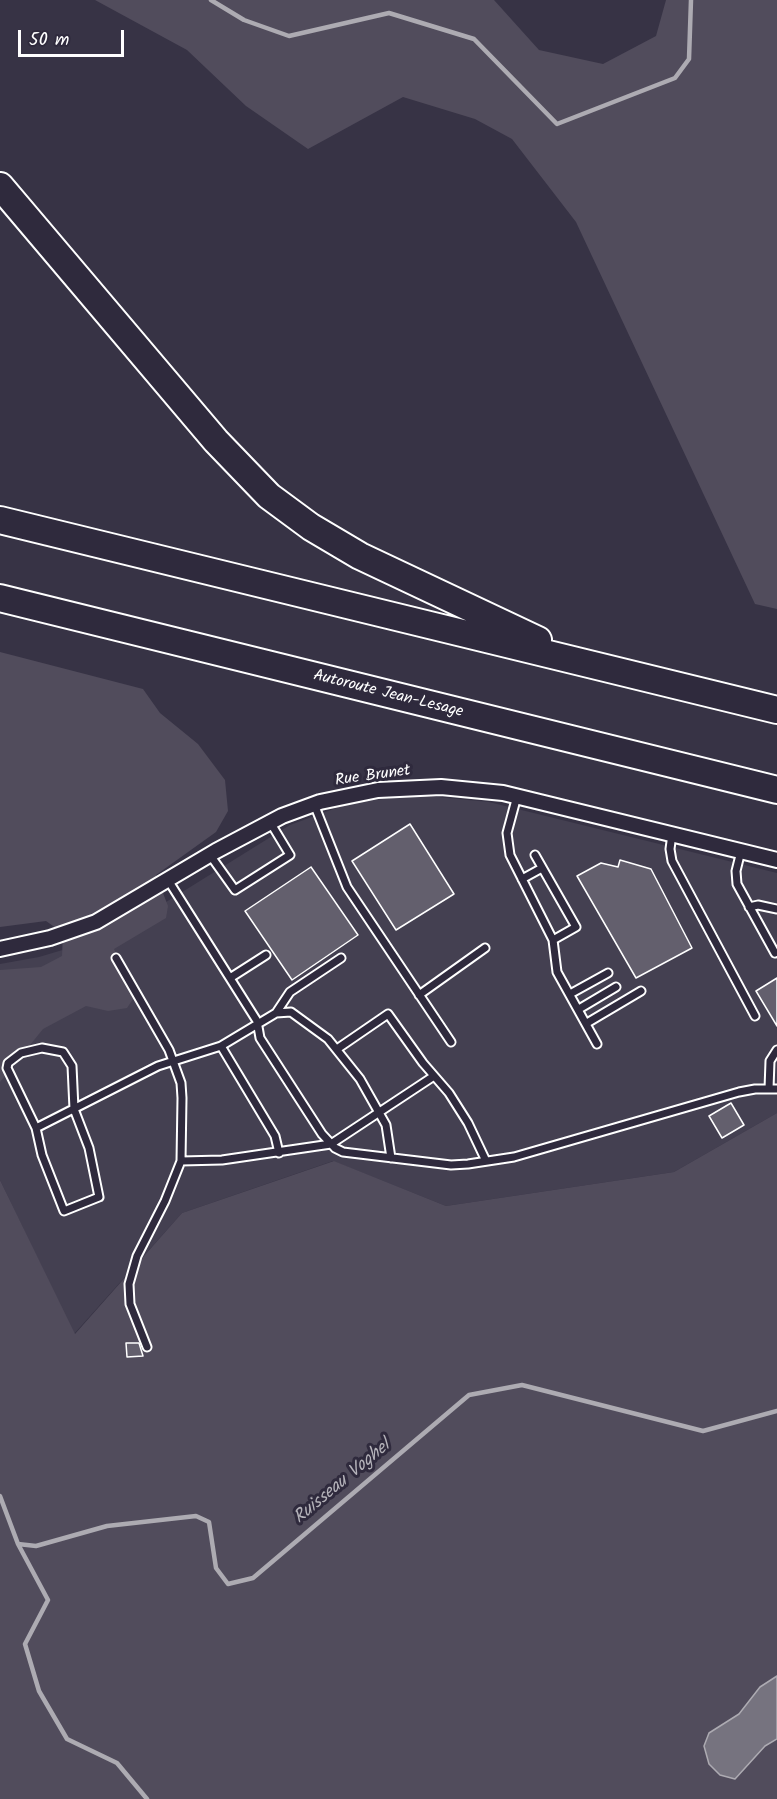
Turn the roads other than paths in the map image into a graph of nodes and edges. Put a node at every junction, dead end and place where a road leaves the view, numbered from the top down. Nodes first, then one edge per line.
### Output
1 (0, 186) edge
2 (0, 520) edge
3 (3, 599) edge
4 (585, 662) junction
5 (777, 710) edge
6 (777, 790) edge
7 (518, 796) junction
8 (314, 804) junction
9 (270, 822) junction
10 (672, 834) junction
11 (741, 851) junction
12 (210, 855) junction
13 (535, 855) dead end
14 (777, 860) edge
15 (542, 868) junction
16 (522, 879) junction
17 (168, 880) junction
18 (749, 907) junction
19 (777, 909) edge
20 (553, 940) junction
21 (485, 948) dead end
22 (0, 949) edge
23 (775, 953) dead end
24 (266, 955) dead end
25 (116, 958) dead end
26 (341, 958) dead end
27 (608, 973) dead end
28 (230, 978) junction
29 (616, 987) dead end
30 (641, 992) dead end
31 (570, 994) junction
32 (419, 995) junction
33 (579, 1009) junction
34 (276, 1013) junction
35 (755, 1016) dead end
36 (257, 1021) junction
37 (587, 1023) junction
38 (451, 1042) dead end
39 (597, 1044) dead end
40 (221, 1046) junction
41 (337, 1049) junction
42 (777, 1050) edge
43 (175, 1062) junction
44 (434, 1076) junction
45 (769, 1089) junction
46 (777, 1089) edge
47 (74, 1109) junction
48 (381, 1113) junction
49 (36, 1128) junction
50 (331, 1144) junction
51 (279, 1153) junction
52 (391, 1158) junction
53 (181, 1161) junction
54 (486, 1161) junction
55 (147, 1347) dead end

1 - 4 highway
2 - 4 highway
3 - 6 highway, Autoroute Jean-Lesage
4 - 5 highway
7 - 8 street, Rue Brunet
7 - 10 street, Rue Brunet
7 - 16 lane
8 - 9 street, Rue Brunet
8 - 32 lane
9 - 12 street, Rue Brunet
9 - 12 lane
10 - 11 street, Rue Brunet
10 - 35 lane
11 - 14 street, Rue Brunet
11 - 18 lane
12 - 17 street, Rue Brunet
13 - 15 lane
15 - 16 lane
15 - 20 lane
16 - 20 lane
17 - 22 street, Rue Brunet
17 - 28 lane
18 - 19 lane
18 - 23 lane
20 - 31 lane
21 - 32 lane
24 - 28 lane
25 - 43 lane
26 - 34 lane
27 - 31 lane
28 - 36 lane
29 - 33 lane
30 - 37 lane
31 - 33 lane
32 - 38 lane
33 - 37 lane
34 - 36 lane
34 - 41 lane
36 - 40 lane
36 - 50 lane
37 - 39 lane
40 - 43 lane
40 - 51 lane
41 - 44 lane
41 - 48 lane
42 - 45 lane
43 - 47 lane
43 - 53 lane
44 - 48 lane
44 - 54 lane
45 - 46 lane
45 - 54 lane
47 - 49 lane
47 - 49 lane
47 - 49 lane
48 - 50 lane
48 - 52 lane
50 - 51 lane
50 - 52 lane
51 - 53 lane
52 - 54 lane
53 - 55 lane

